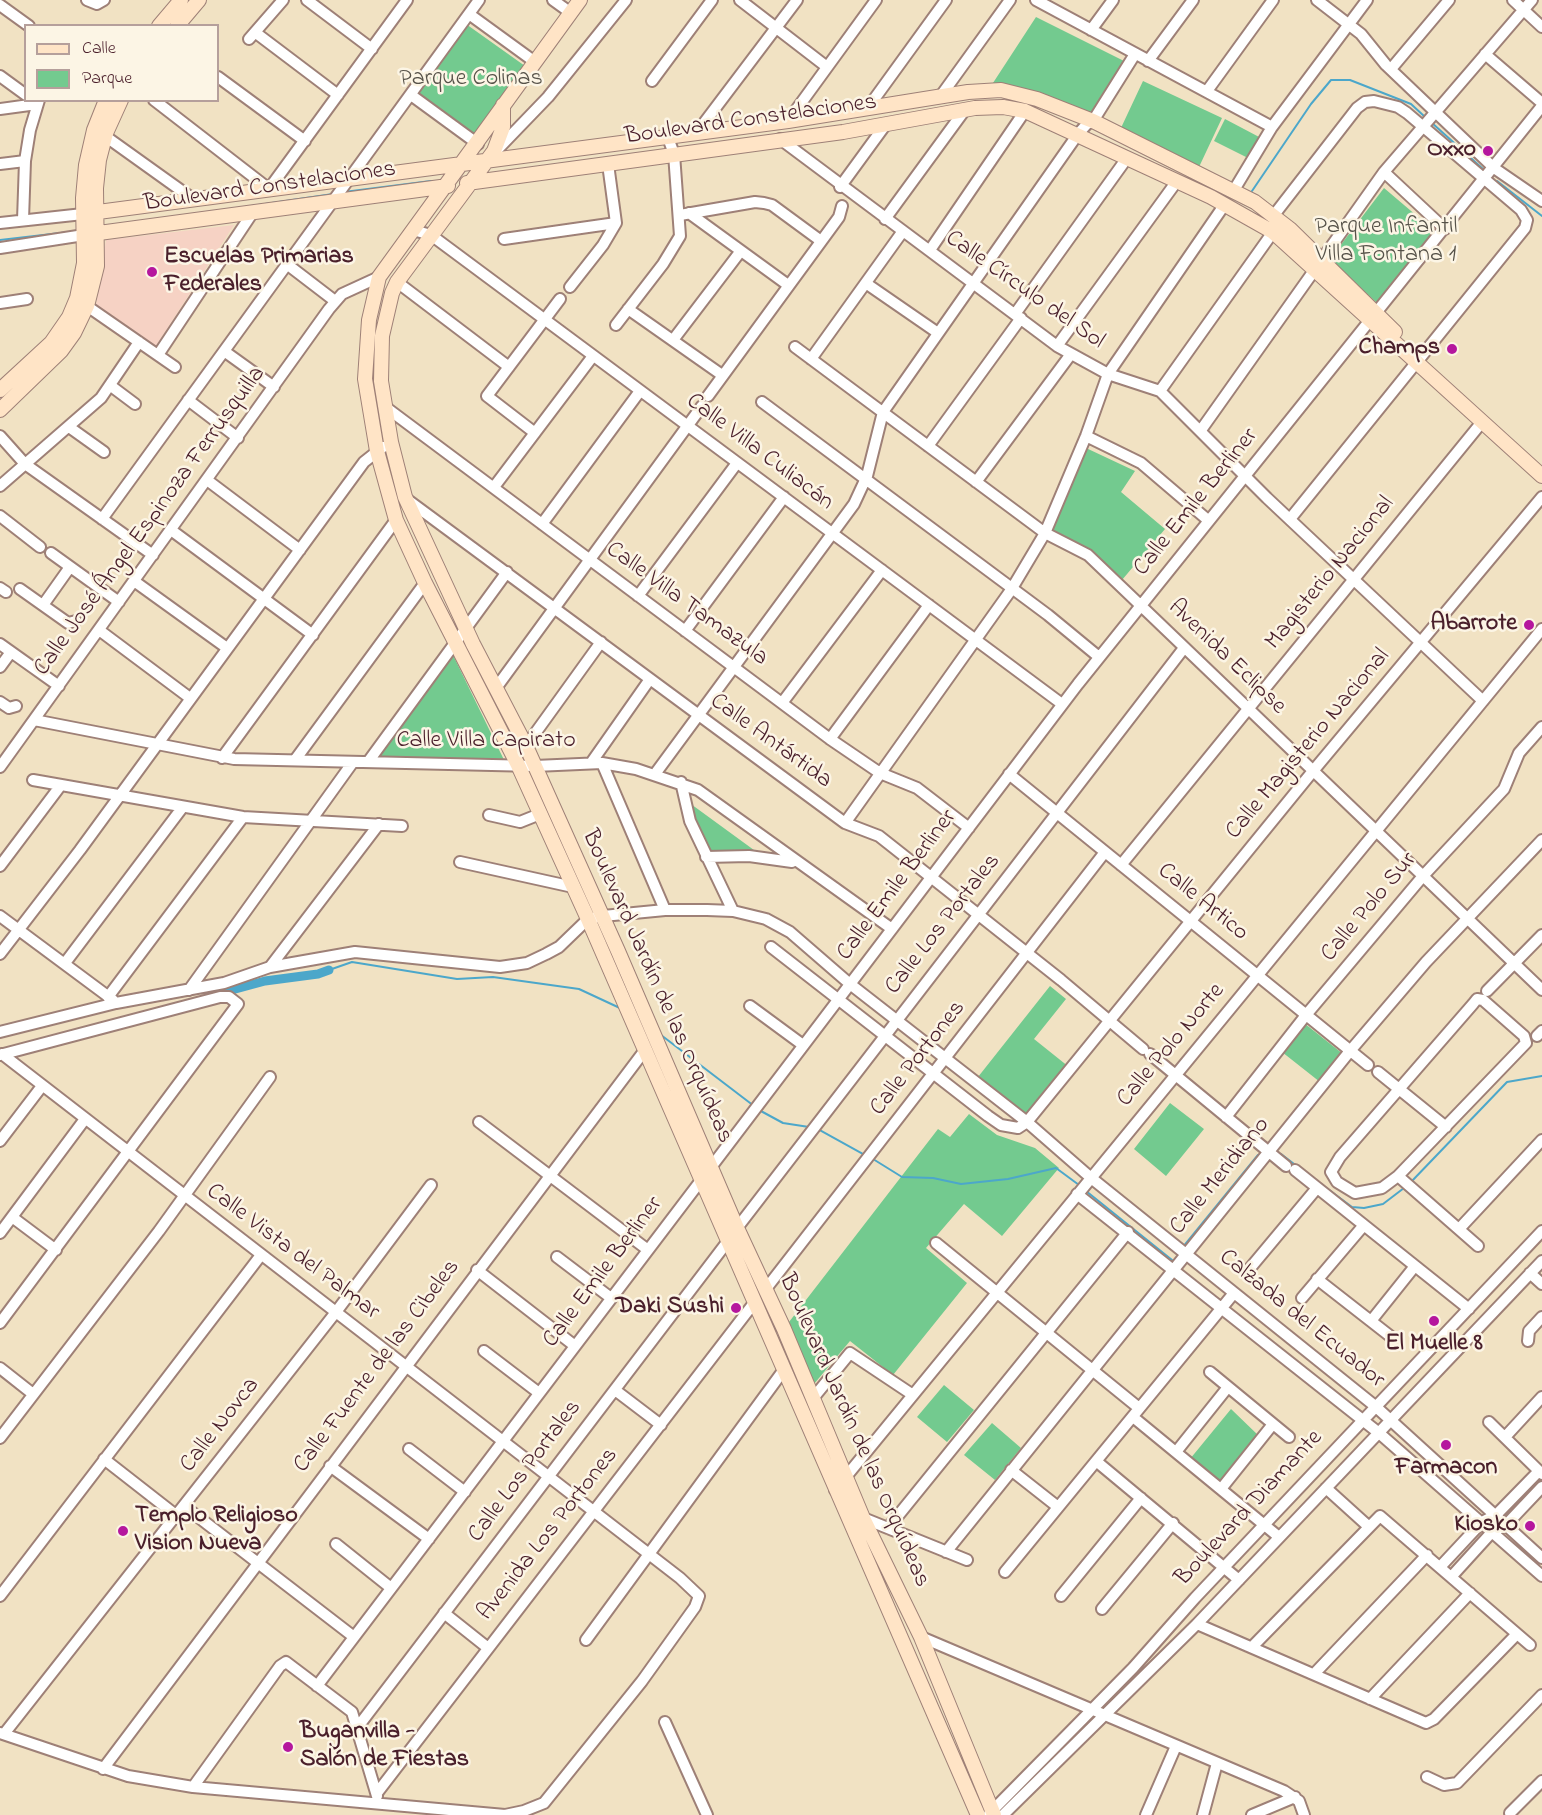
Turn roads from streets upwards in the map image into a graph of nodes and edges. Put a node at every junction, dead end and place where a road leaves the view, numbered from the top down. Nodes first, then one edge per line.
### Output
1 (104, 0) edge
2 (181, 0) edge
3 (200, 0) edge
4 (283, 0) edge
5 (307, 0) edge
6 (479, 0) edge
7 (553, 0) edge
8 (580, 0) edge
9 (626, 0) edge
10 (712, 0) edge
11 (740, 0) edge
12 (797, 0) edge
13 (876, 0) edge
14 (946, 0) edge
15 (1010, 0) edge
16 (1036, 0) edge
17 (1113, 0) edge
18 (1193, 0) edge
19 (1273, 0) edge
20 (1317, 0) edge
21 (1367, 0) edge
22 (1449, 0) edge
23 (1513, 0) edge
24 (1532, 0) edge
25 (88, 1) edge
26 (405, 1) edge
27 (0, 5) edge
28 (1523, 10) junction
29 (571, 13) junction
30 (469, 14) junction
31 (26, 24) edge
32 (161, 24) edge
33 (179, 24) edge
34 (1348, 24) junction
35 (1542, 27) edge
36 (776, 28) junction
37 (1091, 30) junction
38 (372, 50) junction
39 (1135, 54) junction
40 (1485, 54) junction
41 (1148, 61) junction
42 (535, 62) junction
43 (827, 67) junction
44 (1391, 69) junction
45 (0, 76) edge
46 (219, 78) edge
47 (652, 81) dead end
48 (1207, 91) junction
49 (24, 94) edge
50 (338, 95) junction
51 (411, 95) junction
52 (940, 97) junction
53 (1541, 100) edge
54 (36, 102) edge
55 (105, 102) edge
56 (120, 102) edge
57 (157, 102) edge
58 (503, 105) junction
59 (867, 109) junction
60 (0, 110) edge
61 (964, 111) junction
62 (1025, 111) junction
63 (841, 113) junction
64 (788, 121) junction
65 (1427, 123) junction
66 (886, 124) junction
67 (1272, 127) junction
68 (1085, 128) junction
69 (698, 131) junction
70 (843, 132) junction
71 (105, 136) junction
72 (780, 139) junction
73 (305, 141) junction
74 (478, 144) junction
75 (671, 145) junction
76 (1126, 158) junction
77 (26, 161) junction
78 (486, 161) junction
79 (464, 162) junction
80 (0, 164) edge
81 (608, 164) junction
82 (1384, 172) junction
83 (1488, 175) junction
84 (1177, 181) junction
85 (471, 182) junction
86 (445, 187) junction
87 (840, 187) junction
88 (269, 189) junction
89 (341, 190) junction
90 (1234, 190) junction
91 (192, 199) junction
92 (1542, 201) edge
93 (1255, 202) junction
94 (1225, 204) junction
95 (842, 206) dead end
96 (253, 212) junction
97 (685, 214) junction
98 (1274, 215) junction
99 (1247, 216) junction
100 (885, 219) junction
101 (23, 220) junction
102 (0, 223) edge
103 (616, 223) junction
104 (91, 224) junction
105 (1445, 229) junction
106 (412, 230) junction
107 (903, 231) junction
108 (1273, 232) junction
109 (431, 236) junction
110 (504, 239) dead end
111 (821, 241) junction
112 (0, 248) edge
113 (930, 249) junction
114 (740, 252) junction
115 (1317, 264) junction
116 (288, 265) junction
117 (379, 277) junction
118 (397, 282) junction
119 (974, 282) junction
120 (867, 284) junction
121 (788, 285) junction
122 (570, 287) dead end
123 (27, 299) dead end
124 (560, 299) dead end
125 (335, 301) junction
126 (0, 303) edge
127 (87, 306) junction
128 (628, 309) junction
129 (1018, 316) junction
130 (1373, 318) junction
131 (545, 320) junction
132 (616, 324) dead end
133 (938, 333) junction
134 (673, 340) junction
135 (139, 342) junction
136 (1057, 346) junction
137 (795, 347) dead end
138 (224, 351) junction
139 (1071, 354) junction
140 (158, 355) junction
141 (593, 356) junction
142 (811, 359) junction
143 (1418, 360) junction
144 (175, 367) dead end
145 (509, 367) junction
146 (1108, 374) junction
147 (722, 375) junction
148 (111, 386) junction
149 (274, 387) junction
150 (0, 390) edge
151 (640, 391) junction
152 (1160, 391) junction
153 (188, 400) junction
154 (762, 402) dead end
155 (135, 404) dead end
156 (384, 406) junction
157 (0, 410) edge
158 (883, 412) junction
159 (1482, 422) junction
160 (688, 426) junction
161 (69, 427) junction
162 (1201, 430) junction
163 (535, 433) junction
164 (0, 436) edge
165 (1086, 436) junction
166 (238, 438) junction
167 (391, 442) junction
168 (928, 446) junction
169 (377, 451) junction
170 (104, 452) dead end
171 (737, 463) junction
172 (25, 464) junction
173 (1245, 476) junction
174 (1542, 476) edge
175 (207, 480) junction
176 (865, 481) junction
177 (976, 482) junction
178 (0, 486) edge
179 (494, 487) junction
180 (405, 497) junction
181 (784, 497) junction
182 (1542, 497) edge
183 (0, 516) edge
184 (102, 519) junction
185 (1290, 519) junction
186 (396, 520) junction
187 (1209, 521) junction
188 (542, 524) junction
189 (171, 530) junction
190 (1045, 532) junction
191 (832, 534) junction
192 (40, 547) dead end
193 (300, 550) junction
194 (51, 553) dead end
195 (153, 555) junction
196 (590, 561) junction
197 (70, 567) junction
198 (882, 570) junction
199 (507, 572) junction
200 (1354, 580) junction
201 (134, 581) junction
202 (425, 583) junction
203 (20, 589) dead end
204 (1011, 590) junction
205 (638, 596) junction
206 (264, 599) junction
207 (119, 602) junction
208 (43, 605) junction
209 (928, 605) junction
210 (1141, 606) junction
211 (555, 609) junction
212 (76, 621) dead end
213 (467, 628) junction
214 (1542, 629) edge
215 (99, 630) junction
216 (685, 631) junction
217 (313, 635) junction
218 (975, 640) junction
219 (601, 642) junction
220 (455, 643) junction
221 (1421, 643) junction
222 (0, 644) edge
223 (227, 648) junction
224 (1184, 648) junction
225 (11, 652) junction
226 (1099, 657) junction
227 (0, 667) edge
228 (734, 667) junction
229 (650, 679) junction
230 (59, 686) junction
231 (496, 688) junction
232 (190, 698) junction
233 (1483, 701) junction
234 (0, 702) edge
235 (782, 703) junction
236 (1062, 704) junction
237 (16, 706) dead end
238 (1248, 708) junction
239 (698, 716) junction
240 (34, 720) junction
241 (1542, 727) edge
242 (830, 739) junction
243 (155, 745) junction
244 (526, 746) junction
245 (222, 758) junction
246 (295, 760) junction
247 (353, 762) junction
248 (368, 762) junction
249 (591, 763) junction
250 (602, 763) junction
251 (518, 765) junction
252 (534, 766) junction
253 (0, 767) edge
254 (1313, 771) junction
255 (880, 773) junction
256 (655, 774) junction
257 (1009, 774) junction
258 (33, 780) dead end
259 (681, 782) junction
260 (61, 785) junction
261 (118, 796) junction
262 (182, 808) junction
263 (1057, 813) junction
264 (540, 814) junction
265 (489, 815) dead end
266 (243, 817) junction
267 (312, 821) junction
268 (379, 824) junction
269 (845, 824) junction
270 (402, 826) dead end
271 (969, 828) junction
272 (1376, 831) junction
273 (1542, 840) edge
274 (1105, 852) junction
275 (706, 857) junction
276 (460, 862) dead end
277 (798, 863) junction
278 (1121, 865) junction
279 (0, 866) edge
280 (1423, 876) junction
281 (931, 877) junction
282 (573, 887) junction
283 (665, 910) junction
284 (733, 911) junction
285 (978, 915) junction
286 (0, 916) edge
287 (603, 916) junction
288 (588, 919) junction
289 (1468, 920) junction
290 (1191, 921) junction
291 (892, 929) junction
292 (18, 930) junction
293 (1542, 935) edge
294 (771, 947) dead end
295 (0, 954) edge
296 (1028, 954) junction
297 (64, 963) junction
298 (1514, 964) junction
299 (270, 967) junction
300 (1257, 975) junction
301 (850, 984) junction
302 (189, 990) junction
303 (1542, 990) edge
304 (1487, 991) dead end
305 (839, 999) junction
306 (112, 1000) junction
307 (750, 1006) dead end
308 (1306, 1015) junction
309 (897, 1020) junction
310 (1109, 1020) junction
311 (0, 1032) edge
312 (885, 1035) junction
313 (803, 1045) junction
314 (645, 1050) junction
315 (1350, 1051) junction
316 (1, 1055) edge
317 (946, 1059) junction
318 (1368, 1065) dead end
319 (1378, 1072) dead end
320 (934, 1074) junction
321 (1175, 1075) junction
322 (270, 1077) dead end
323 (42, 1086) junction
324 (1398, 1088) junction
325 (1226, 1117) junction
326 (85, 1119) junction
327 (479, 1122) dead end
328 (1027, 1122) junction
329 (1446, 1126) junction
330 (1542, 1140) edge
331 (0, 1141) edge
332 (1269, 1152) junction
333 (129, 1153) junction
334 (710, 1167) junction
335 (549, 1176) junction
336 (1090, 1177) junction
337 (701, 1180) junction
338 (1404, 1182) junction
339 (431, 1185) dead end
340 (1317, 1188) junction
341 (1077, 1194) junction
342 (183, 1196) junction
343 (12, 1217) junction
344 (1364, 1225) junction
345 (737, 1228) junction
346 (1459, 1229) junction
347 (1542, 1231) edge
348 (1128, 1232) junction
349 (0, 1233) edge
350 (728, 1241) junction
351 (936, 1243) dead end
352 (1478, 1246) dead end
353 (56, 1250) junction
354 (648, 1250) junction
355 (1186, 1254) junction
356 (261, 1255) junction
357 (557, 1257) dead end
358 (1542, 1261) edge
359 (1415, 1266) junction
360 (477, 1270) junction
361 (1174, 1270) junction
362 (1246, 1273) dead end
363 (1530, 1273) junction
364 (1317, 1280) junction
365 (1542, 1284) edge
366 (765, 1290) junction
367 (997, 1292) junction
368 (1234, 1293) junction
369 (611, 1298) junction
370 (1302, 1298) dead end
371 (754, 1303) junction
372 (1222, 1308) junction
373 (1469, 1309) junction
374 (336, 1312) junction
375 (1542, 1317) edge
376 (1371, 1321) junction
377 (0, 1323) edge
378 (1047, 1333) junction
379 (1390, 1336) dead end
380 (1528, 1341) dead end
381 (575, 1346) junction
382 (483, 1351) dead end
383 (406, 1366) junction
384 (0, 1368) edge
385 (1093, 1370) junction
386 (783, 1371) junction
387 (1210, 1372) dead end
388 (1228, 1387) junction
389 (615, 1390) junction
390 (539, 1393) junction
391 (33, 1394) junction
392 (913, 1395) junction
393 (814, 1397) junction
394 (1542, 1397) edge
395 (1375, 1406) junction
396 (1136, 1412) junction
397 (1363, 1419) junction
398 (1392, 1420) junction
399 (1489, 1422) dead end
400 (1273, 1424) junction
401 (661, 1425) junction
402 (1379, 1433) junction
403 (1288, 1437) dead end
404 (1505, 1437) junction
405 (0, 1438) edge
406 (503, 1441) junction
407 (409, 1449) dead end
408 (1176, 1452) junction
409 (104, 1459) junction
410 (1096, 1461) junction
411 (330, 1466) junction
412 (1011, 1470) junction
413 (1448, 1470) junction
414 (1541, 1472) edge
415 (549, 1476) junction
416 (847, 1477) junction
417 (1437, 1481) junction
418 (1542, 1487) edge
419 (1326, 1488) junction
420 (1221, 1489) junction
421 (836, 1490) junction
422 (465, 1491) junction
423 (1141, 1498) junction
424 (184, 1506) junction
425 (1058, 1507) junction
426 (594, 1511) junction
427 (1496, 1515) junction
428 (177, 1516) junction
429 (863, 1518) junction
430 (1482, 1522) junction
431 (1173, 1523) junction
432 (1264, 1524) junction
433 (1368, 1526) junction
434 (1506, 1526) junction
435 (888, 1528) junction
436 (1492, 1532) junction
437 (1279, 1537) junction
438 (429, 1539) junction
439 (336, 1544) dead end
440 (946, 1552) junction
441 (649, 1554) junction
442 (1427, 1556) junction
443 (1542, 1558) edge
444 (967, 1560) dead end
445 (257, 1562) junction
446 (1225, 1566) junction
447 (1440, 1567) junction
448 (1005, 1572) dead end
449 (1452, 1576) junction
450 (1542, 1576) edge
451 (1239, 1580) junction
452 (391, 1588) junction
453 (1470, 1593) junction
454 (0, 1596) edge
455 (1061, 1596) dead end
456 (1102, 1609) dead end
457 (444, 1613) junction
458 (1197, 1624) junction
459 (1517, 1634) junction
460 (354, 1637) junction
461 (921, 1637) junction
462 (586, 1640) dead end
463 (1530, 1646) dead end
464 (1252, 1647) junction
465 (488, 1648) junction
466 (1316, 1673) junction
467 (317, 1686) junction
468 (1541, 1695) edge
469 (1370, 1699) junction
470 (1091, 1709) junction
471 (1103, 1715) junction
472 (665, 1722) dead end
473 (357, 1728) junction
474 (2, 1733) edge
475 (1176, 1746) junction
476 (1216, 1763) junction
477 (103, 1769) junction
478 (1427, 1777) dead end
479 (1542, 1781) edge
480 (193, 1787) junction
481 (1295, 1797) junction
482 (377, 1798) junction
483 (1510, 1813) dead end
484 (995, 1814) edge
485 (505, 1815) edge
486 (707, 1815) edge
487 (978, 1815) edge
488 (1146, 1815) edge
489 (1203, 1815) edge
490 (1252, 1815) edge
491 (1304, 1815) edge

1 - 25 street
2 - 32 street
3 - 33 street
4 - 50 street
5 - 38 street
6 - 30 street
7 - 29 street
8 - 29 street, Boulevard Jardín de las Orquídeas
9 - 78 street
10 - 47 street
11 - 36 street
12 - 36 street
13 - 43 street
14 - 59 street
15 - 52 street
16 - 37 street
17 - 37 street
18 - 41 street
19 - 48 street
20 - 34 street
21 - 34 street
22 - 44 street
23 - 28 street
24 - 28 street
26 - 38 street
27 - 31 street
28 - 35 street
28 - 40 street
29 - 42 street, Boulevard Jardín de las Orquídeas
30 - 42 street
30 - 51 street
34 - 44 street
34 - 67 street
36 - 43 street
36 - 69 street
37 - 39 street
38 - 50 street
39 - 41 street
39 - 68 street
40 - 53 street
40 - 65 street
41 - 48 street
42 - 58 street, Boulevard Jardín de las Orquídeas
43 - 64 street
44 - 65 street
45 - 49 street
46 - 73 street
48 - 67 street
50 - 73 street
51 - 74 street
51 - 89 street
52 - 59 street, Boulevard Constelaciones
52 - 68 street, Boulevard Constelaciones
53 - 83 street, Calle Emile Berliner
54 - 60 street
54 - 77 street
55 - 104 street
56 - 71 street
57 - 88 street
58 - 74 street, Boulevard Jardín de las Orquídeas
58 - 78 street, Boulevard Jardín de las Orquídeas
59 - 63 street, Boulevard Constelaciones
61 - 62 street, Boulevard Constelaciones
61 - 66 street, Boulevard Constelaciones
61 - 100 street
62 - 68 street, Boulevard Constelaciones
62 - 113 street
63 - 64 street, Boulevard Constelaciones
63 - 70 street
64 - 69 street, Boulevard Constelaciones
65 - 82 street
65 - 83 street
65 - 83 street
65 - 98 street
66 - 70 street, Boulevard Constelaciones
66 - 87 street
67 - 90 street
68 - 76 street, Boulevard Constelaciones
68 - 90 street, Boulevard Constelaciones
68 - 119 street
69 - 75 street, Boulevard Constelaciones
70 - 72 street, Boulevard Constelaciones
71 - 91 street
71 - 104 street
72 - 75 street, Boulevard Constelaciones
72 - 87 street, Calle Círculo del Sol
73 - 88 street
74 - 79 street, Boulevard Jardín de las Orquídeas
75 - 78 street, Boulevard Constelaciones
75 - 81 street, Boulevard Constelaciones
75 - 97 street
76 - 84 street, Boulevard Constelaciones
76 - 129 street
77 - 80 street
77 - 101 street
78 - 79 street, Boulevard Constelaciones
78 - 85 street, Boulevard Jardín de las Orquídeas
79 - 86 street, Boulevard Jardín de las Orquídeas
79 - 89 street, Boulevard Constelaciones
81 - 85 street, Boulevard Constelaciones
81 - 103 street
82 - 105 street
82 - 115 street
83 - 92 street
83 - 105 street, Calle Emile Berliner
83 - 143 street
84 - 94 street, Boulevard Constelaciones
84 - 136 street
85 - 86 street, Boulevard Constelaciones
85 - 109 street, Boulevard Jardín de las Orquídeas
86 - 89 street, Boulevard Constelaciones
86 - 106 street, Boulevard Jardín de las Orquídeas
87 - 100 street, Calle Círculo del Sol
88 - 89 street, Boulevard Constelaciones
88 - 91 street, Boulevard Constelaciones
89 - 96 street, Boulevard Constelaciones
89 - 116 street
90 - 93 street, Boulevard Constelaciones
91 - 104 street, Boulevard Constelaciones
93 - 98 street, Boulevard Constelaciones
93 - 99 street
94 - 99 street, Boulevard Constelaciones
94 - 146 street
95 - 111 street
96 - 104 street, Boulevard Constelaciones
96 - 140 street
97 - 111 street
97 - 114 street
97 - 128 street
98 - 115 street, Boulevard Constelaciones
99 - 108 street, Boulevard Constelaciones
100 - 107 street, Calle Círculo del Sol
101 - 102 street, Boulevard Constelaciones
101 - 104 street, Boulevard Constelaciones
103 - 110 street
103 - 122 street
104 - 112 street, Boulevard Constelaciones
104 - 127 street
104 - 150 street
105 - 130 street, Calle Emile Berliner
106 - 109 street, Calle Villa Culiacán
106 - 117 street, Boulevard Jardín de las Orquídeas
107 - 113 street, Calle Círculo del Sol
107 - 120 street
108 - 115 street, Boulevard Constelaciones
108 - 152 street
109 - 118 street, Boulevard Jardín de las Orquídeas
109 - 131 street, Calle Villa Culiacán
111 - 121 street
113 - 119 street, Calle Círculo del Sol
114 - 121 street
114 - 134 street
115 - 130 street, Boulevard Constelaciones
115 - 162 street
116 - 125 street
116 - 138 street
117 - 125 street, Calle José Ángel Espinoza Ferrusquilla
117 - 169 street, Boulevard Jardín de las Orquídeas
118 - 145 street
118 - 156 street, Boulevard Jardín de las Orquídeas
119 - 129 street, Calle Círculo del Sol
119 - 133 street
120 - 133 street
120 - 142 street
121 - 147 street
123 - 126 street
124 - 131 street
125 - 149 street, Calle José Ángel Espinoza Ferrusquilla
127 - 135 street
127 - 157 street
128 - 132 street
128 - 134 street
129 - 136 street, Calle Círculo del Sol
129 - 168 street
130 - 143 street, Boulevard Constelaciones
130 - 173 street, Calle Emile Berliner
131 - 141 street, Calle Villa Culiacán
131 - 145 street
133 - 158 street
134 - 147 street
135 - 140 street
135 - 148 street
136 - 139 street, Calle Círculo del Sol
137 - 142 street, Avenida Eclipse
138 - 149 street
138 - 153 street
139 - 146 street, Calle Círculo del Sol
139 - 177 street
140 - 144 street
141 - 151 street, Calle Villa Culiacán
141 - 163 street
142 - 158 street, Avenida Eclipse
143 - 159 street, Boulevard Constelaciones
143 - 185 street
145 - 163 street
146 - 152 street, Calle Círculo del Sol
146 - 165 street
147 - 160 street
148 - 155 street
148 - 161 street
149 - 166 street, Calle José Ángel Espinoza Ferrusquilla
151 - 160 street, Calle Villa Culiacán
151 - 188 street
152 - 162 street, Calle Círculo del Sol
153 - 166 street
153 - 184 street
154 - 176 street
156 - 167 street, Boulevard Jardín de las Orquídeas
156 - 179 street, Calle Villa Tamazula
158 - 168 street, Avenida Eclipse
158 - 176 street
159 - 174 street, Boulevard Constelaciones
159 - 200 street, Magisterio Nacional
160 - 171 street, Calle Villa Culiacán
160 - 196 street
161 - 170 street
161 - 172 street
162 - 173 street, Calle Círculo del Sol
163 - 179 street
164 - 172 street
165 - 187 street
165 - 190 street
166 - 175 street, Calle José Ángel Espinoza Ferrusquilla
167 - 169 street
167 - 180 street, Boulevard Jardín de las Orquídeas
168 - 177 street, Avenida Eclipse
169 - 186 street, Boulevard Jardín de las Orquídeas
169 - 193 street
171 - 181 street, Calle Villa Culiacán
171 - 205 street
172 - 178 street
172 - 184 street
173 - 185 street, Calle Círculo del Sol
173 - 187 street, Calle Emile Berliner
175 - 189 street, Calle José Ángel Espinoza Ferrusquilla
175 - 193 street
176 - 191 street
176 - 204 street
177 - 190 street, Avenida Eclipse
179 - 188 street, Calle Villa Tamazula
180 - 199 street, Calle Antártida
180 - 213 street, Boulevard Jardín de las Orquídeas
181 - 191 street, Calle Villa Culiacán
181 - 216 street
182 - 221 street, Calle Magisterio Nacional
183 - 192 street
184 - 195 street
185 - 200 street, Calle Círculo del Sol
186 - 202 street, Boulevard Jardín de las Orquídeas
186 - 217 street
187 - 210 street, Calle Emile Berliner
188 - 196 street, Calle Villa Tamazula
189 - 195 street, Calle José Ángel Espinoza Ferrusquilla
189 - 206 street
190 - 204 street
190 - 210 street, Avenida Eclipse
191 - 198 street, Calle Villa Culiacán
191 - 228 street
193 - 206 street
194 - 197 street
195 - 201 street, Calle José Ángel Espinoza Ferrusquilla
196 - 205 street, Calle Villa Tamazula
196 - 211 street
197 - 207 street
197 - 208 street
198 - 209 street, Calle Villa Culiacán
198 - 235 street
199 - 211 street, Calle Antártida
199 - 213 street
200 - 221 street, Calle Círculo del Sol
200 - 238 street, Magisterio Nacional
201 - 207 street, Calle José Ángel Espinoza Ferrusquilla
201 - 223 street
202 - 220 street, Boulevard Jardín de las Orquídeas
202 - 246 street
203 - 208 street
204 - 218 street
204 - 226 street
205 - 216 street, Calle Villa Tamazula
206 - 217 street
206 - 223 street
207 - 215 street, Calle José Ángel Espinoza Ferrusquilla
208 - 212 street
209 - 218 street, Calle Villa Culiacán
209 - 242 street
210 - 224 street, Avenida Eclipse
210 - 226 street, Calle Emile Berliner
211 - 219 street, Calle Antártida
211 - 231 street
213 - 220 street
213 - 231 street, Boulevard Jardín de las Orquídeas
214 - 233 street, Calle Polo Norte
215 - 230 street, Calle José Ángel Espinoza Ferrusquilla
215 - 232 street
216 - 228 street, Calle Villa Tamazula
217 - 245 street
218 - 236 street, Calle Villa Culiacán
218 - 255 street
219 - 229 street, Calle Antártida
219 - 244 street
220 - 248 street
220 - 251 street, Boulevard Jardín de las Orquídeas
221 - 233 street, Calle Círculo del Sol
221 - 254 street, Calle Magisterio Nacional
222 - 225 street
223 - 232 street
224 - 238 street, Avenida Eclipse
224 - 263 street, Calle Los Portales
225 - 227 street
225 - 230 street
226 - 236 street, Calle Emile Berliner
228 - 235 street, Calle Villa Tamazula
228 - 239 street
229 - 239 street, Calle Antártida
229 - 249 street
230 - 240 street, Calle José Ángel Espinoza Ferrusquilla
231 - 244 street, Boulevard Jardín de las Orquídeas
232 - 243 street
233 - 272 street, Calle Polo Norte
234 - 237 street
235 - 242 street, Calle Villa Tamazula
236 - 257 street, Calle Emile Berliner
238 - 254 street, Avenida Eclipse
238 - 278 street, Magisterio Nacional
239 - 256 street
239 - 269 street, Calle Antártida
240 - 243 street, Calle Villa Capirato
240 - 253 street, Calle José Ángel Espinoza Ferrusquilla
241 - 280 street, Calle Polo Sur
242 - 255 street, Calle Villa Tamazula
243 - 245 street, Calle Villa Capirato
243 - 261 street
244 - 252 street, Boulevard Jardín de las Orquídeas
245 - 246 street, Calle Villa Capirato
246 - 247 street, Calle Villa Capirato
247 - 248 street, Calle Villa Capirato
247 - 267 street
248 - 251 street, Calle Villa Capirato
249 - 250 street, Calle Villa Capirato
249 - 252 street, Calle Villa Capirato
250 - 256 street, Calle Villa Capirato
250 - 283 street
251 - 252 street, Calle Villa Capirato
251 - 264 street, Boulevard Jardín de las Orquídeas
252 - 287 street, Boulevard Jardín de las Orquídeas
254 - 272 street, Avenida Eclipse
254 - 290 street, Calle Magisterio Nacional
255 - 269 street
255 - 271 street, Calle Villa Tamazula
256 - 259 street, Calle Villa Capirato
257 - 263 street, Calle Artico
257 - 271 street, Calle Emile Berliner
258 - 260 street
259 - 275 street
259 - 277 street, Calle Villa Capirato
260 - 261 street
260 - 279 street
261 - 262 street
261 - 292 street
262 - 266 street
262 - 297 street
263 - 274 street, Calle Artico
263 - 285 street, Calle Los Portales
264 - 265 street
264 - 282 street, Boulevard Jardín de las Orquídeas
266 - 267 street
266 - 306 street
267 - 268 street
267 - 302 street
268 - 270 street
268 - 299 street
269 - 281 street, Calle Antártida
271 - 281 street, Calle Emile Berliner
272 - 280 street, Avenida Eclipse
272 - 300 street, Calle Polo Norte
273 - 289 street, Calle Meridiano
274 - 278 street, Calle Artico
274 - 296 street, Calle Portones
275 - 277 street
275 - 284 street
276 - 282 street
277 - 291 street, Calle Villa Capirato
278 - 290 street, Calle Artico
280 - 289 street, Avenida Eclipse
280 - 308 street, Calle Polo Sur
281 - 285 street, Calle Antártida
281 - 291 street, Calle Emile Berliner
282 - 288 street, Boulevard Jardín de las Orquídeas
283 - 284 street, Calzada del Ecuador
283 - 287 street, Calzada del Ecuador
284 - 301 street, Calzada del Ecuador
285 - 296 street, Calle Antártida
285 - 309 street, Calle Los Portales
286 - 292 street
287 - 288 street, Calzada del Ecuador
287 - 334 street, Boulevard Jardín de las Orquídeas
288 - 299 street
288 - 314 street, Boulevard Jardín de las Orquídeas
289 - 298 street, Avenida Eclipse
289 - 315 street, Calle Meridiano
290 - 300 street, Calle Artico
290 - 310 street, Calle Magisterio Nacional
291 - 301 street, Calle Emile Berliner
292 - 295 street
292 - 297 street
293 - 298 street
294 - 305 street
296 - 310 street, Calle Antártida
296 - 317 street, Calle Portones
297 - 306 street
298 - 303 street, Avenida Eclipse
298 - 304 street
299 - 302 street
300 - 308 street, Calle Artico
300 - 321 street, Calle Polo Norte
301 - 305 street, Calle Emile Berliner
301 - 309 street, Calzada del Ecuador
302 - 306 street
305 - 312 street
305 - 313 street, Calle Emile Berliner
306 - 311 street
307 - 313 street
308 - 315 street, Calle Artico
308 - 325 street, Calle Polo Sur
309 - 312 street, Calle Los Portales
309 - 317 street, Calzada del Ecuador
310 - 321 street, Calle Antártida
310 - 328 street
312 - 320 street
312 - 345 street, Calle Los Portales
313 - 334 street, Calle Emile Berliner
314 - 335 street, Calle Fuente de las Cibeles
314 - 337 street, Boulevard Jardín de las Orquídeas
315 - 318 street, Calle Artico
315 - 332 street, Calle Meridiano
316 - 323 street, Calle Vista del Palmar
316 - 333 street
317 - 320 street, Calle Portones
317 - 328 street, Calzada del Ecuador
319 - 324 street
320 - 328 street
320 - 366 street, Calle Portones
321 - 325 street, Calle Antártida
321 - 336 street, Calle Polo Norte
322 - 342 street
323 - 326 street, Calle Vista del Palmar
323 - 331 street
324 - 329 street
324 - 329 street
324 - 338 street
325 - 332 street, Calle Antártida
326 - 333 street, Calle Vista del Palmar
326 - 343 street
327 - 335 street
328 - 336 street, Calzada del Ecuador
329 - 338 street
330 - 346 street
332 - 340 street, Calle Antártida
332 - 355 street, Calle Meridiano
333 - 342 street, Calle Vista del Palmar
333 - 353 street
334 - 337 street, Calle Emile Berliner
334 - 345 street, Boulevard Jardín de las Orquídeas
335 - 354 street
335 - 360 street, Calle Fuente de las Cibeles
336 - 341 street, Calle Polo Norte
336 - 355 street, Calzada del Ecuador
337 - 350 street, Boulevard Jardín de las Orquídeas
337 - 354 street, Calle Emile Berliner
338 - 346 street
339 - 374 street, Calle Novca
340 - 344 street, Calle Antártida
340 - 362 street
341 - 348 street, Calzada del Ecuador
341 - 367 street, Calle Polo Norte
342 - 356 street, Calle Vista del Palmar
342 - 391 street
343 - 349 street
343 - 353 street
344 - 359 street, Calle Antártida
344 - 364 street
345 - 366 street, Boulevard Jardín de las Orquídeas
346 - 352 street
347 - 373 street, Boulevard Diamante
348 - 361 street, Calzada del Ecuador
348 - 378 street
350 - 371 street, Boulevard Jardín de las Orquídeas
350 - 389 street, Calle Los Portales
351 - 367 street
353 - 377 street
354 - 369 street, Calle Emile Berliner
355 - 361 street, Calle Meridiano
355 - 368 street, Calzada del Ecuador
356 - 374 street, Calle Vista del Palmar
356 - 409 street
357 - 369 street
358 - 363 street, Boulevard Diamante
359 - 373 street, Calle Antártida
359 - 376 street
360 - 381 street
360 - 383 street, Calle Fuente de las Cibeles
361 - 372 street, Calzada del Ecuador
361 - 385 street, Calle Meridiano
363 - 365 street
363 - 398 street, Boulevard Diamante
364 - 370 street
364 - 376 street
366 - 393 street, Boulevard Jardín de las Orquídeas
367 - 378 street
367 - 392 street, Calle Polo Norte
368 - 372 street
368 - 395 street, Calzada del Ecuador
369 - 381 street, Calle Emile Berliner
371 - 386 street, Boulevard Jardín de las Orquídeas
371 - 401 street, Avenida Los Portones
372 - 396 street
372 - 397 street, Calzada del Ecuador
373 - 395 street, Boulevard Diamante
374 - 383 street, Calle Vista del Palmar
374 - 424 street, Calle Novca
375 - 380 street
376 - 379 street
378 - 385 street
378 - 435 street
381 - 390 street, Calle Emile Berliner
382 - 390 street
383 - 406 street, Calle Vista del Palmar
383 - 411 street, Calle Fuente de las Cibeles
384 - 391 street
385 - 396 street
385 - 412 street, Calle Meridiano
386 - 421 street, Boulevard Jardín de las Orquídeas
386 - 441 street
387 - 388 street
388 - 400 street
388 - 408 street
389 - 401 street
389 - 415 street, Calle Los Portales
390 - 406 street, Calle Emile Berliner
391 - 405 street
392 - 393 street
392 - 416 street, Calle Polo Norte
393 - 416 street, Boulevard Jardín de las Orquídeas
394 - 404 street
395 - 397 street, Boulevard Diamante
395 - 398 street, Calzada del Ecuador
396 - 408 street
396 - 410 street
397 - 402 street, Calzada del Ecuador
397 - 432 street, Boulevard Diamante
398 - 402 street, Boulevard Diamante
398 - 413 street, Calzada del Ecuador
399 - 404 street
400 - 403 street
400 - 420 street
401 - 426 street, Avenida Los Portones
402 - 417 street, Calzada del Ecuador
402 - 419 street, Boulevard Diamante
404 - 414 street
406 - 415 street, Calle Vista del Palmar
406 - 422 street, Calle Emile Berliner
407 - 422 street
408 - 420 street
409 - 428 street
409 - 454 street
410 - 423 street
410 - 425 street
411 - 438 street
411 - 445 street, Calle Fuente de las Cibeles
412 - 425 street
412 - 440 street, Calle Meridiano
413 - 417 street
413 - 427 street, Calzada del Ecuador
414 - 427 street
415 - 426 street, Calle Vista del Palmar
415 - 457 street, Calle Los Portales
416 - 421 street, Calle Polo Norte
416 - 429 street, Boulevard Jardín de las Orquídeas
417 - 430 street, Calzada del Ecuador
418 - 434 street
419 - 433 street
419 - 437 street, Boulevard Diamante
420 - 432 street
421 - 487 street, Boulevard Jardín de las Orquídeas
422 - 438 street, Calle Emile Berliner
423 - 431 street
423 - 455 street
424 - 428 street, Calle Novca
424 - 445 street
425 - 448 street
426 - 441 street, Calle Vista del Palmar
426 - 465 street, Avenida Los Portones
427 - 430 street
427 - 434 street, Calzada del Ecuador
428 - 474 street, Calle Novca
429 - 435 street
429 - 461 street, Boulevard Jardín de las Orquídeas
430 - 436 street, Calzada del Ecuador
430 - 447 street
431 - 446 street
431 - 456 street
432 - 437 street
432 - 446 street, Boulevard Diamante
433 - 442 street
433 - 464 street
434 - 436 street
434 - 443 street, Calzada del Ecuador
435 - 440 street
436 - 449 street
436 - 450 street, Calzada del Ecuador
437 - 451 street, Boulevard Diamante
438 - 452 street, Calle Emile Berliner
439 - 452 street
440 - 444 street
441 - 462 street
441 - 485 street, Calle Vista del Palmar
442 - 447 street
442 - 466 street
445 - 460 street
445 - 477 street, Calle Fuente de las Cibeles
446 - 451 street
446 - 470 street, Boulevard Diamante
447 - 449 street
449 - 453 street
451 - 458 street, Boulevard Diamante
452 - 460 street, Calle Emile Berliner
453 - 459 street
453 - 469 street
457 - 465 street
457 - 473 street, Calle Los Portales
458 - 464 street
458 - 471 street, Boulevard Diamante
459 - 463 street
459 - 469 street
460 - 467 street, Calle Emile Berliner
461 - 470 street
461 - 484 street, Boulevard Jardín de las Orquídeas
464 - 466 street
465 - 482 street, Avenida Los Portones
466 - 469 street
467 - 473 street
467 - 480 street
468 - 478 street
470 - 471 street
470 - 484 street, Boulevard Diamante
471 - 475 street
471 - 484 street, Boulevard Diamante
472 - 486 street
473 - 482 street
474 - 477 street
475 - 476 street
475 - 488 street
476 - 481 street
476 - 489 street
477 - 480 street
479 - 483 street
480 - 482 street
481 - 490 street
481 - 491 street
482 - 485 street

